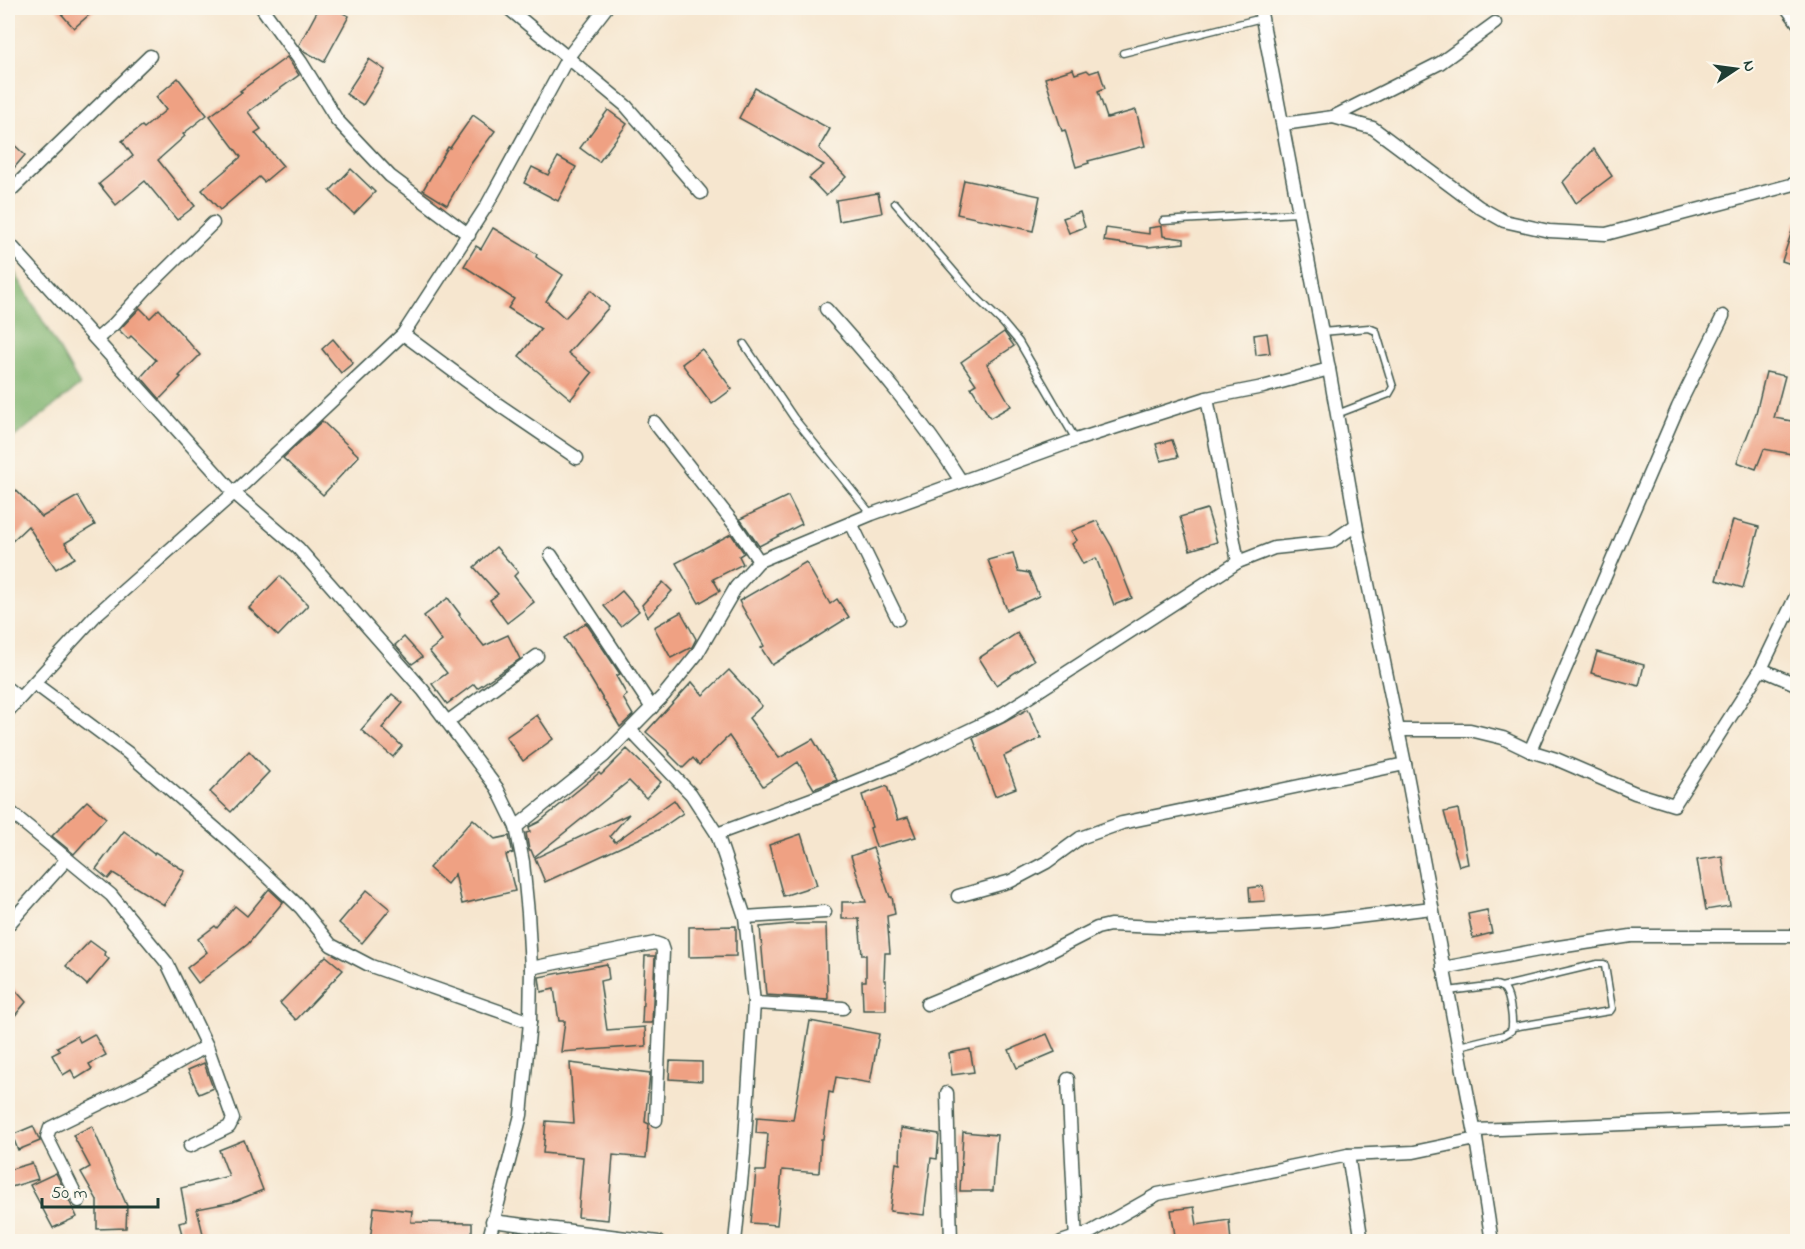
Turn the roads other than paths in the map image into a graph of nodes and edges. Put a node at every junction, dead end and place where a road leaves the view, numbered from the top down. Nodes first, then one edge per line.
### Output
1 (262, 8) edge
2 (508, 8) edge
3 (606, 8) edge
4 (1787, 8) edge
5 (1261, 13) edge
6 (1797, 22) edge
7 (1495, 23) dead end
8 (1123, 53) dead end
9 (150, 56) dead end
10 (568, 57) junction
11 (1333, 117) junction
12 (1283, 124) junction
13 (1797, 183) edge
14 (8, 193) edge
15 (701, 193) dead end
16 (895, 203) dead end
17 (1298, 213) junction
18 (1163, 221) dead end
19 (213, 223) dead end
20 (468, 235) junction
21 (8, 242) edge
22 (826, 309) dead end
23 (1723, 316) dead end
24 (1322, 332) junction
25 (403, 334) junction
26 (97, 339) junction
27 (744, 344) dead end
28 (1329, 369) junction
29 (1207, 398) junction
30 (1337, 414) junction
31 (654, 422) dead end
32 (1076, 440) junction
33 (577, 458) dead end
34 (961, 481) junction
35 (234, 493) junction
36 (872, 514) junction
37 (851, 523) junction
38 (1356, 525) junction
39 (551, 555) dead end
40 (759, 561) junction
41 (1238, 562) junction
42 (1797, 592) edge
43 (898, 619) dead end
44 (537, 656) dead end
45 (1761, 669) junction
46 (34, 683) junction
47 (1797, 685) edge
48 (8, 689) edge
49 (19, 698) junction
50 (652, 708) junction
51 (8, 711) edge
52 (447, 722) junction
53 (630, 730) junction
54 (1398, 730) junction
55 (1530, 751) junction
56 (1405, 764) junction
57 (8, 810) edge
58 (516, 827) junction
59 (717, 834) junction
60 (67, 859) junction
61 (958, 896) dead end
62 (1432, 908) junction
63 (825, 912) dead end
64 (746, 917) junction
65 (8, 925) edge
66 (1797, 936) edge
67 (531, 968) junction
68 (1443, 968) junction
69 (1501, 987) junction
70 (1448, 991) junction
71 (754, 1003) junction
72 (927, 1004) dead end
73 (843, 1008) dead end
74 (530, 1022) junction
75 (1513, 1027) junction
76 (1459, 1046) junction
77 (207, 1047) junction
78 (1068, 1079) dead end
79 (946, 1093) dead end
80 (1797, 1117) edge
81 (656, 1120) dead end
82 (1476, 1135) junction
83 (190, 1146) dead end
84 (1348, 1155) junction
85 (79, 1201) dead end
86 (492, 1221) junction
87 (1075, 1240) edge
88 (488, 1242) edge
89 (658, 1242) edge
90 (735, 1242) edge
91 (951, 1242) edge
92 (1062, 1242) edge
93 (1362, 1242) edge
94 (1492, 1242) edge

1 - 20 street
2 - 10 street
3 - 10 street
4 - 6 street
5 - 8 lane
5 - 12 street
7 - 11 street
9 - 14 street
10 - 15 street
10 - 20 street
11 - 12 street
11 - 13 street
12 - 17 street
16 - 32 lane
17 - 18 lane
17 - 24 street
19 - 26 street
20 - 25 street
21 - 26 street
22 - 34 street
23 - 55 street
24 - 28 street
24 - 30 lane
25 - 33 street
25 - 35 street
26 - 35 street
27 - 36 lane
28 - 29 street
28 - 30 street
29 - 32 street
29 - 41 street
30 - 38 street
31 - 40 street
32 - 34 street
34 - 36 street
35 - 46 street
35 - 52 street
36 - 37 street
37 - 40 street
37 - 43 street
38 - 41 street
38 - 54 street
39 - 50 street
40 - 50 street
41 - 59 street
42 - 45 street
44 - 52 street
45 - 47 street
45 - 55 street
46 - 49 street
46 - 74 street
48 - 49 street
49 - 51 street
50 - 53 street
52 - 58 street
53 - 58 street
53 - 59 street
54 - 55 street
54 - 56 street
56 - 61 street
56 - 62 street
57 - 60 street
58 - 67 street
59 - 64 street
60 - 65 street
60 - 77 street
62 - 68 street
62 - 72 street
63 - 64 street
64 - 71 street
66 - 68 street
67 - 74 street
67 - 81 street
68 - 70 street
69 - 70 lane
69 - 75 lane
69 - 75 lane
70 - 76 street
71 - 73 street
71 - 90 street
74 - 86 street
75 - 76 lane
76 - 82 street
77 - 83 street
77 - 85 street
78 - 87 street
79 - 91 street
80 - 82 street
82 - 84 street
82 - 94 street
84 - 87 street
84 - 93 street
86 - 88 street
86 - 89 street
87 - 92 street

